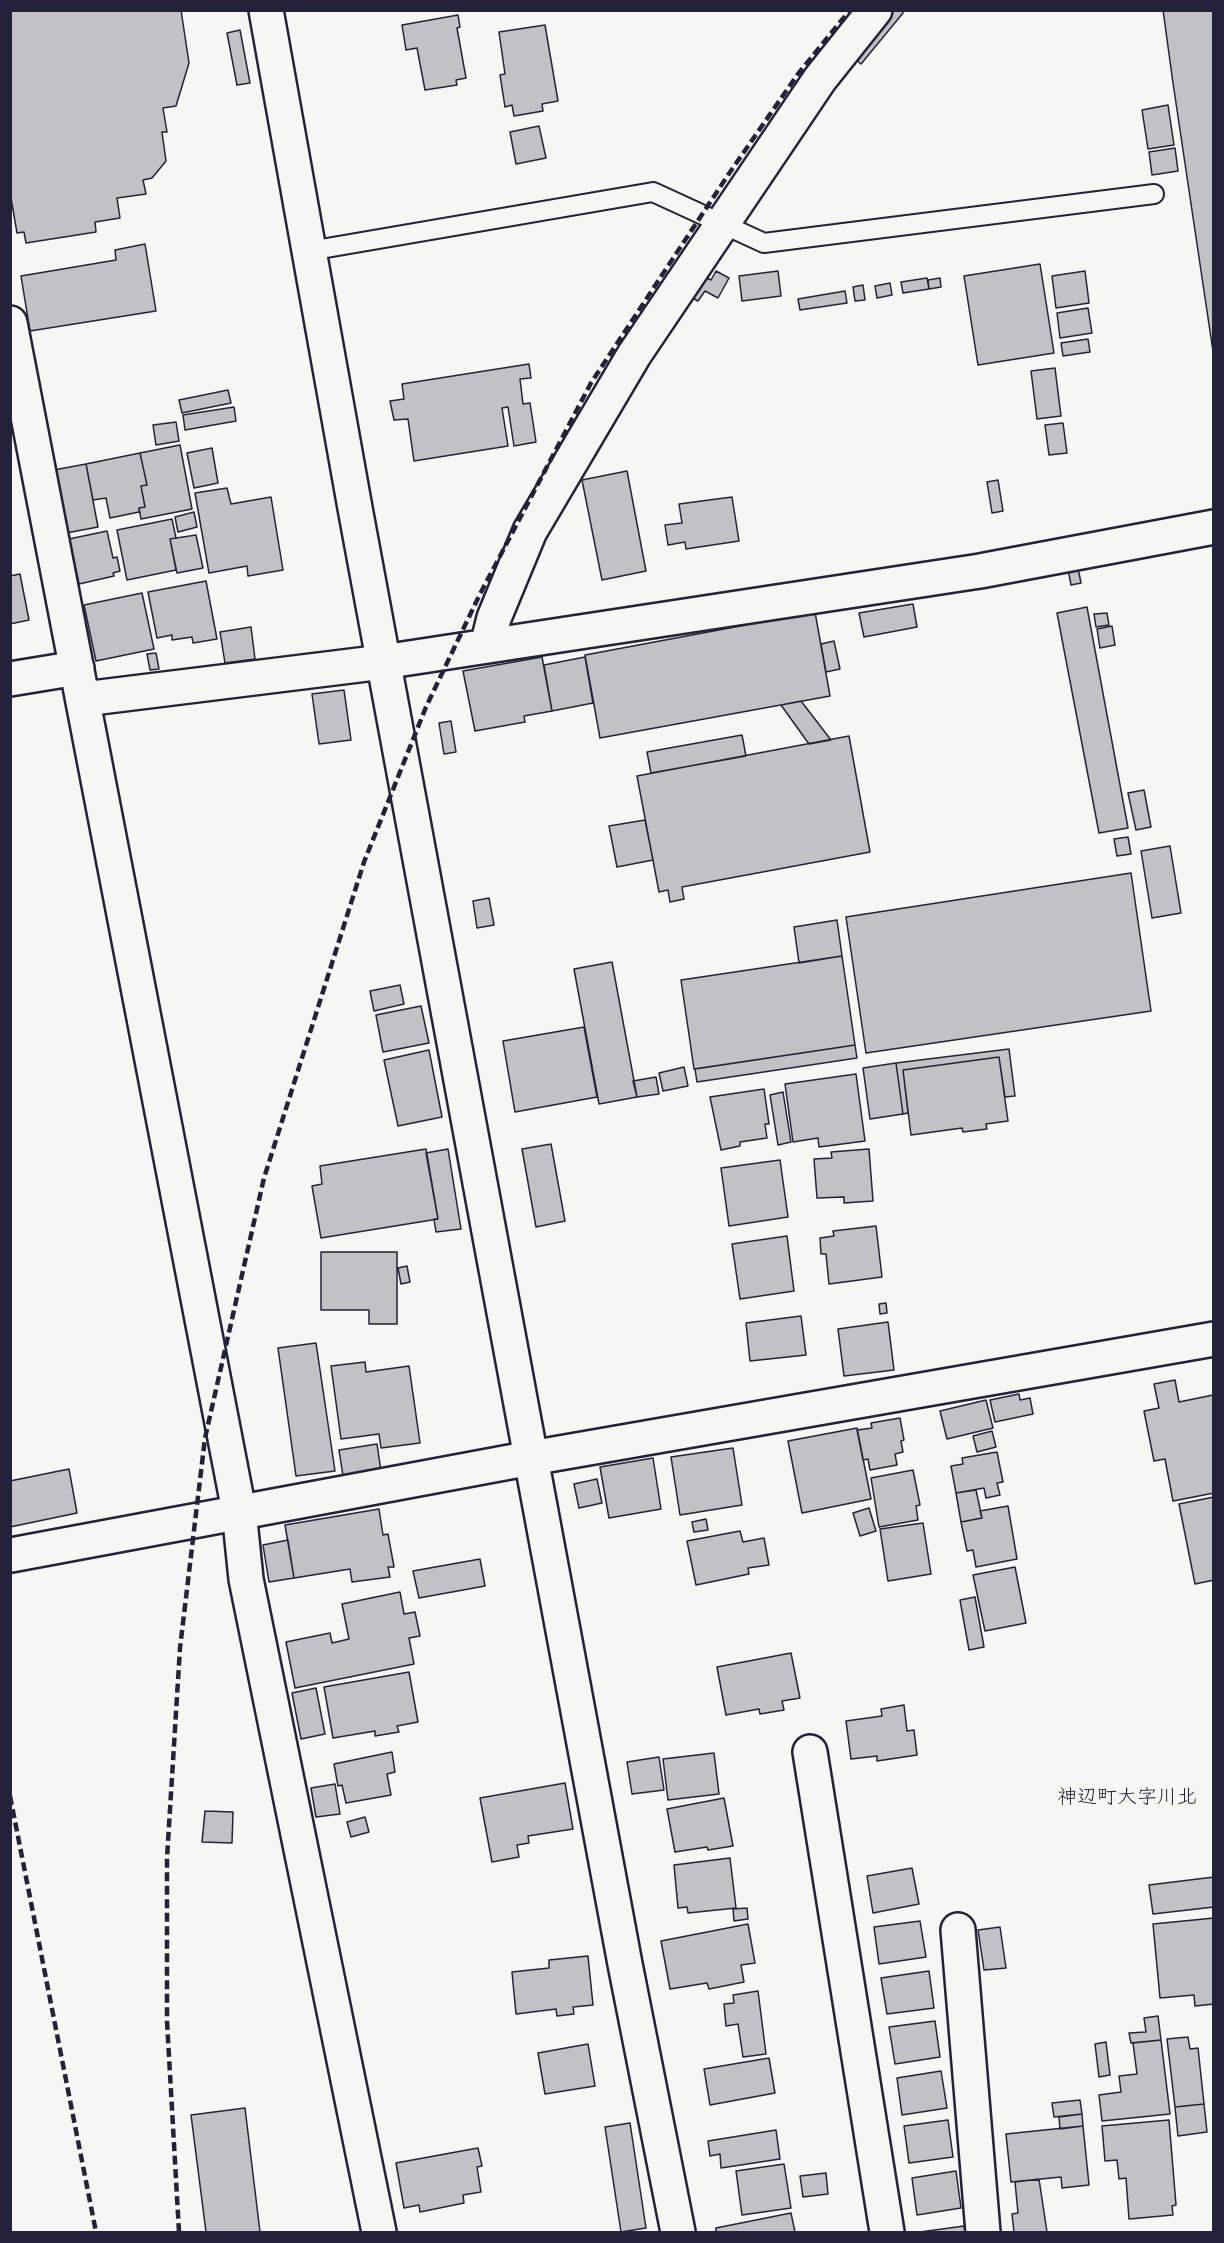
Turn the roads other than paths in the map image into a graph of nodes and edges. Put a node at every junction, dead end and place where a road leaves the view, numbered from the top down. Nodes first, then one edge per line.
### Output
1 (266, 10) edge
2 (875, 10) edge
3 (1154, 194) dead end
4 (721, 224) junction
5 (309, 251) junction
6 (10, 322) edge
7 (1214, 527) edge
8 (487, 646) junction
9 (383, 662) junction
10 (10, 679) edge
11 (80, 684) junction
12 (1214, 1339) edge
13 (531, 1458) junction
14 (239, 1511) junction
15 (11, 1556) edge
16 (810, 1752) dead end
17 (958, 1929) dead end
18 (379, 2232) edge
19 (678, 2232) edge
20 (887, 2232) edge
21 (983, 2232) edge

1 - 5 street
2 - 4 street
3 - 4 lane
4 - 5 lane
4 - 8 street
5 - 9 street
6 - 11 street
7 - 8 street
8 - 9 street
9 - 11 street
9 - 13 street
10 - 11 street
11 - 14 street
12 - 13 street
13 - 14 street
13 - 19 street
14 - 15 street
14 - 18 street
16 - 20 street
17 - 21 street

